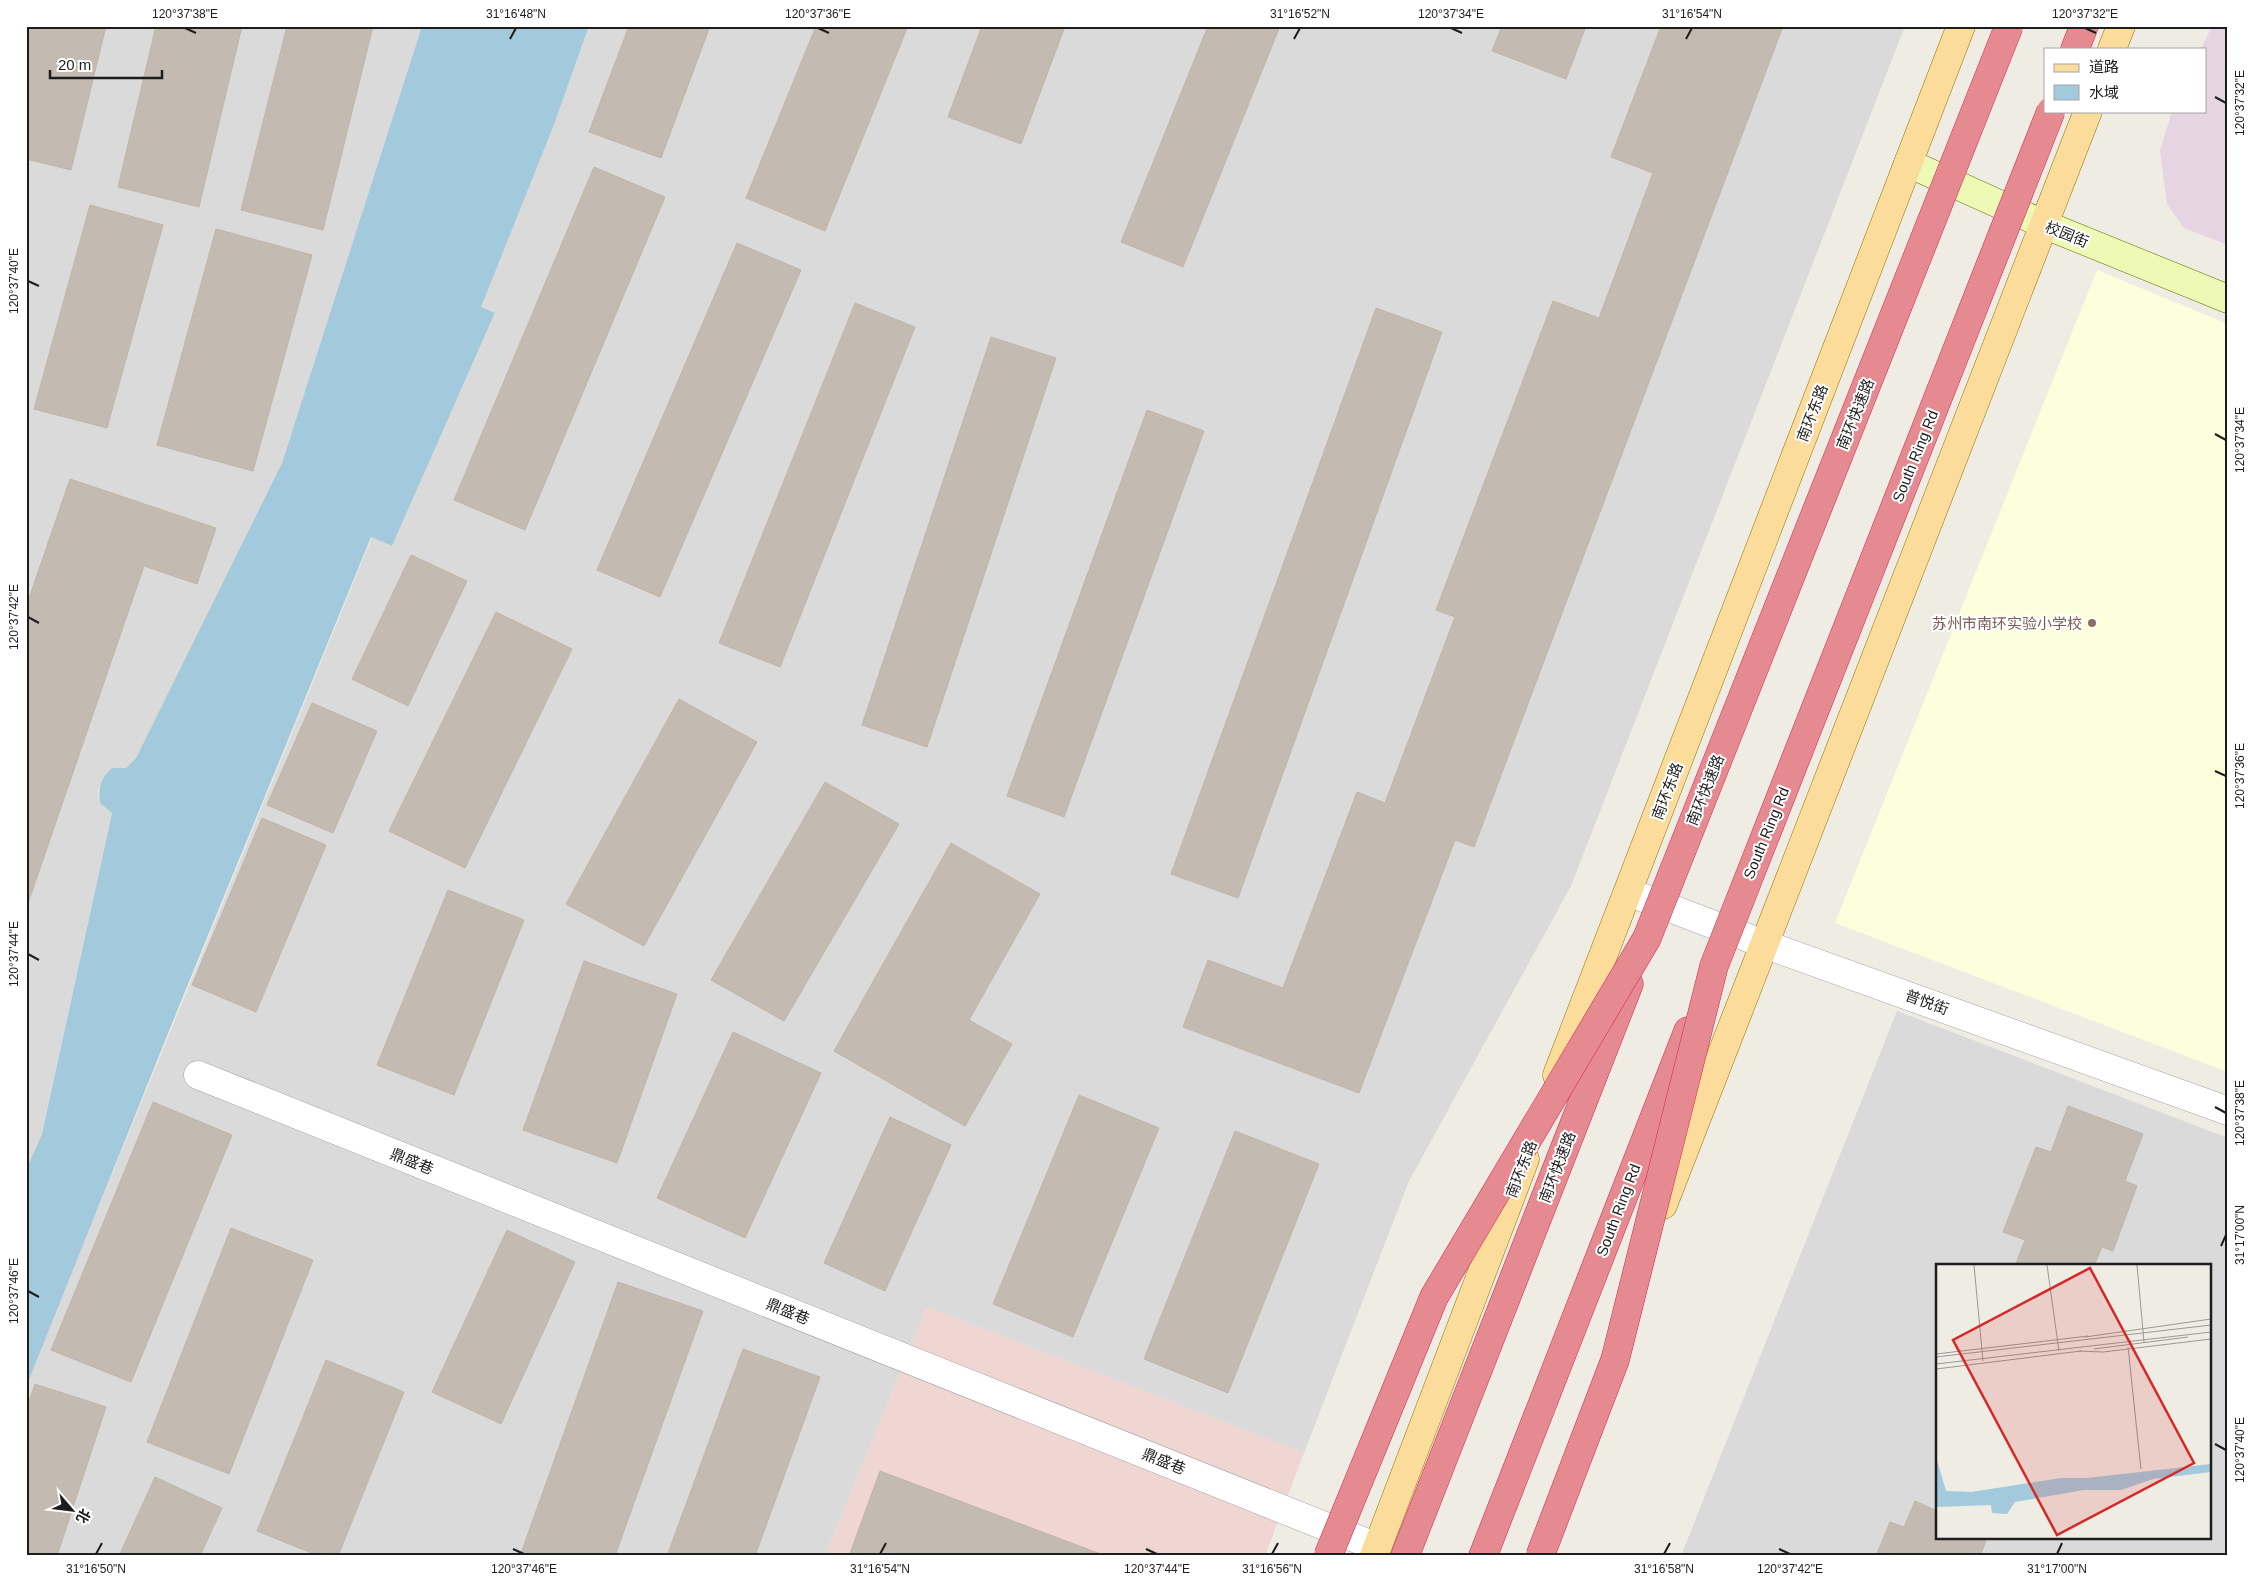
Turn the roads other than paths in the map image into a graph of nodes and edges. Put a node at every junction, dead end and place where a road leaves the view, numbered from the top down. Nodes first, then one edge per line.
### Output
1 (1961, 26) edge
2 (2009, 26) edge
3 (2084, 26) edge
4 (2121, 26) edge
5 (2075, 48) edge
6 (2112, 48) edge
7 (2051, 112) edge
8 (2088, 112) edge
9 (1908, 163) junction
10 (2043, 224) junction
11 (2228, 299) edge
12 (1628, 892) junction
13 (1647, 938) junction
14 (1764, 944) junction
15 (1714, 966) junction
16 (198, 1075) dead end
17 (2228, 1111) edge
18 (1376, 1551) edge
19 (1328, 1556) edge
20 (1405, 1556) edge
21 (1483, 1556) edge
22 (1528, 1556) edge
23 (1540, 1556) edge

1 - 9 main road, 南环东路
2 - 13 highway, 南环快速路, bridge
3 - 5 highway
4 - 6 main road
7 - 15 highway, South Ring Rd, bridge
8 - 10 main road
9 - 10 street, 校园街
9 - 12 main road, 南环东路
10 - 11 street, 校园街
10 - 14 main road
12 - 14 street, 普悦街
12 - 18 main road, 南环东路
13 - 19 highway, bridge
13 - 20 highway, 南环快速路, bridge
14 - 17 street, 普悦街
14 - 22 main road
15 - 21 highway, South Ring Rd, bridge
15 - 23 highway, bridge
16 - 18 street, 鼎盛巷

